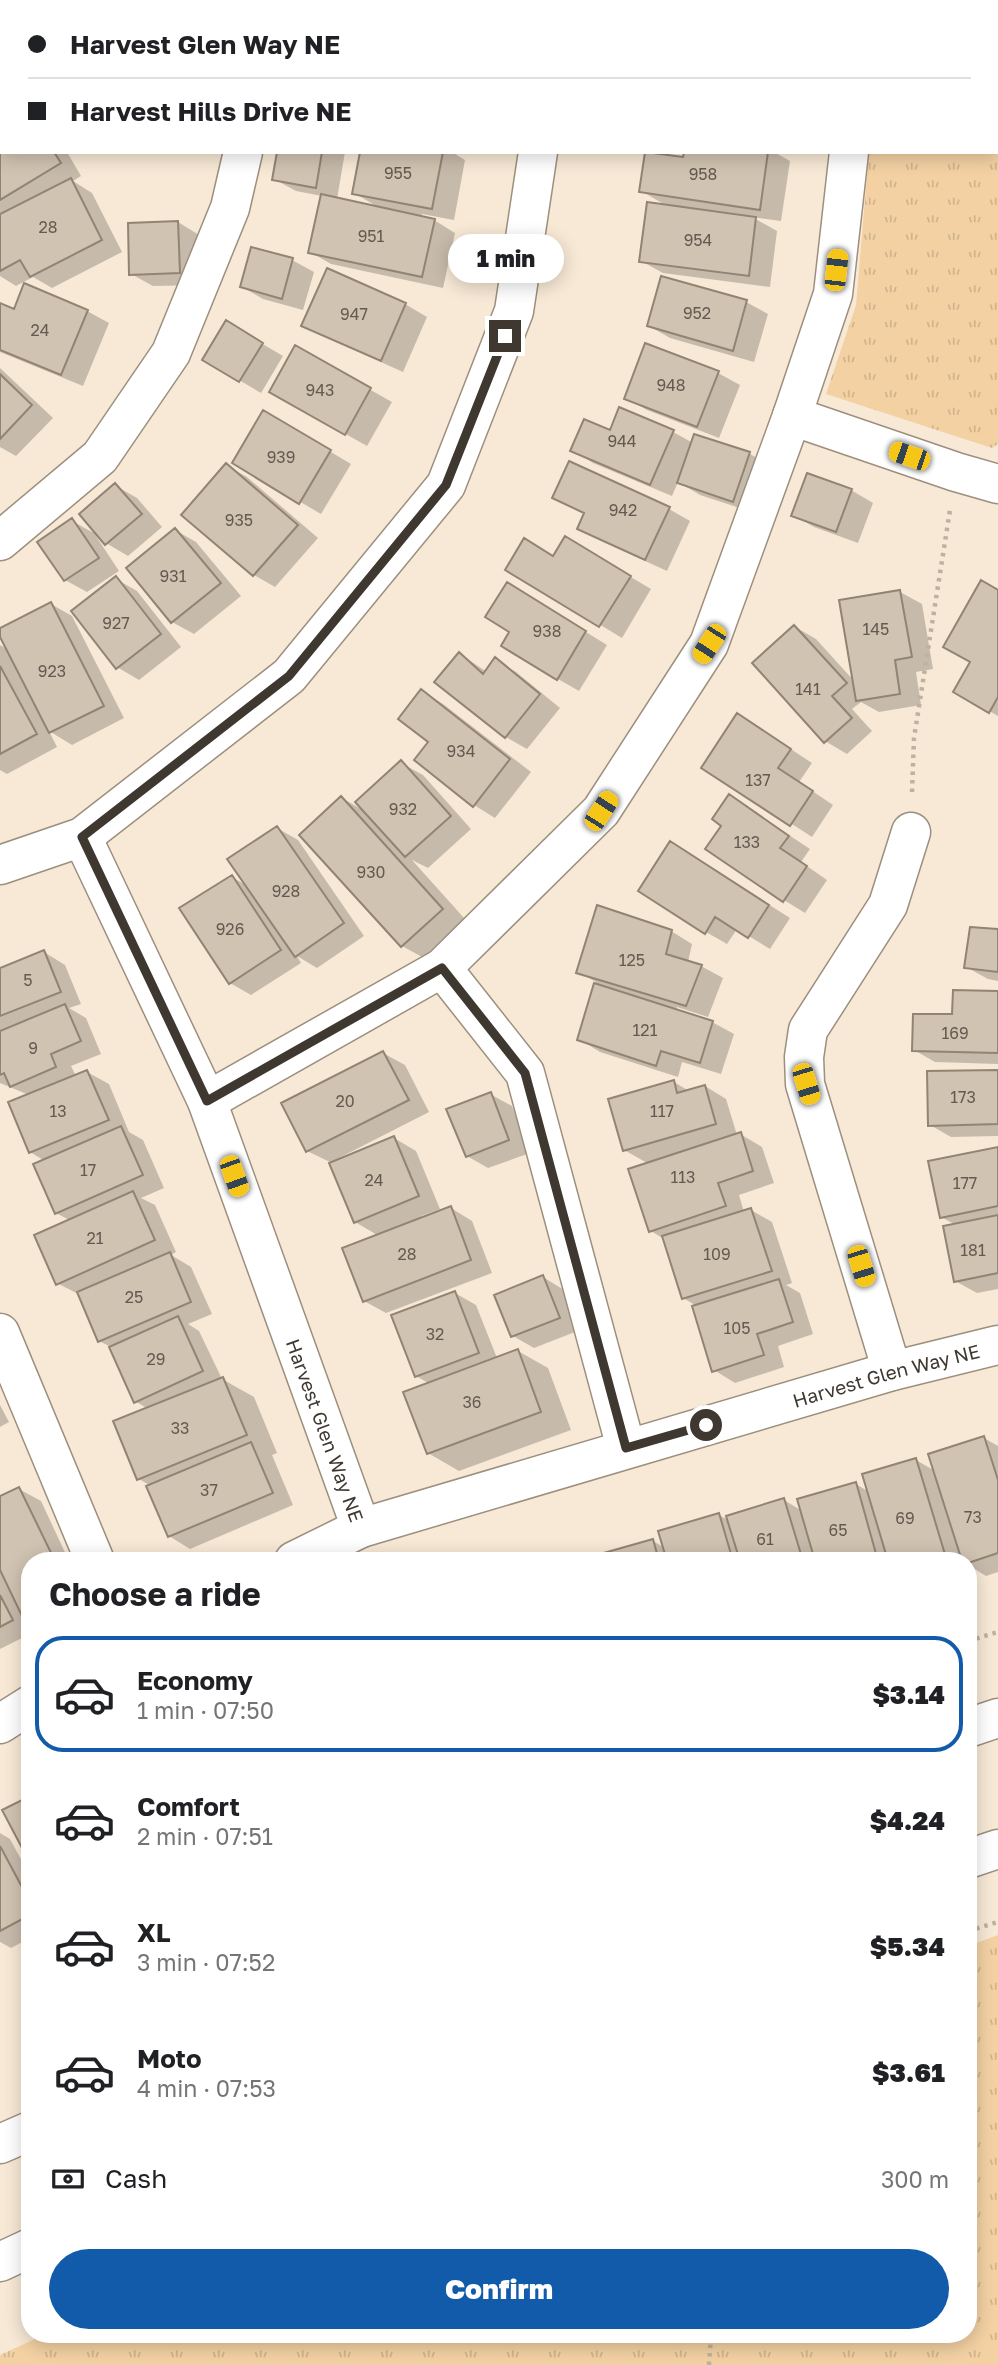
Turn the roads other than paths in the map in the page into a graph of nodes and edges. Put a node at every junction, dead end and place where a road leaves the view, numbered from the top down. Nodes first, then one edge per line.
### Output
1 (243, 154) edge
2 (538, 154) edge
3 (849, 154) edge
4 (792, 416) junction
5 (998, 484) edge
6 (0, 541) edge
7 (911, 832) road end
8 (82, 837) junction
9 (0, 865) edge
10 (442, 968) junction
11 (207, 1101) junction
12 (0, 1333) edge
13 (998, 1345) edge
14 (892, 1371) junction
15 (626, 1448) junction
16 (361, 1528) junction
17 (91, 1552) edge
18 (312, 1552) edge
19 (21, 1711) edge
20 (998, 1718) edge
21 (0, 1724) edge
22 (977, 1725) edge
23 (998, 1849) edge
24 (977, 1855) edge
25 (21, 2134) edge
26 (0, 2144) edge
27 (21, 2252) edge
28 (0, 2262) edge

1 - 6 street
2 - 8 street
3 - 4 street
4 - 5 street
4 - 10 street
7 - 14 street
8 - 9 street
8 - 11 street, Harvest Glen Way NE
10 - 11 street
10 - 15 street
11 - 16 street, Harvest Glen Way NE
12 - 17 street
13 - 14 street, Harvest Glen Way NE
14 - 15 street, Harvest Glen Way NE
15 - 16 street, Harvest Glen Way NE
16 - 18 street
19 - 21 street
20 - 22 street
23 - 24 street
25 - 26 street
27 - 28 street

